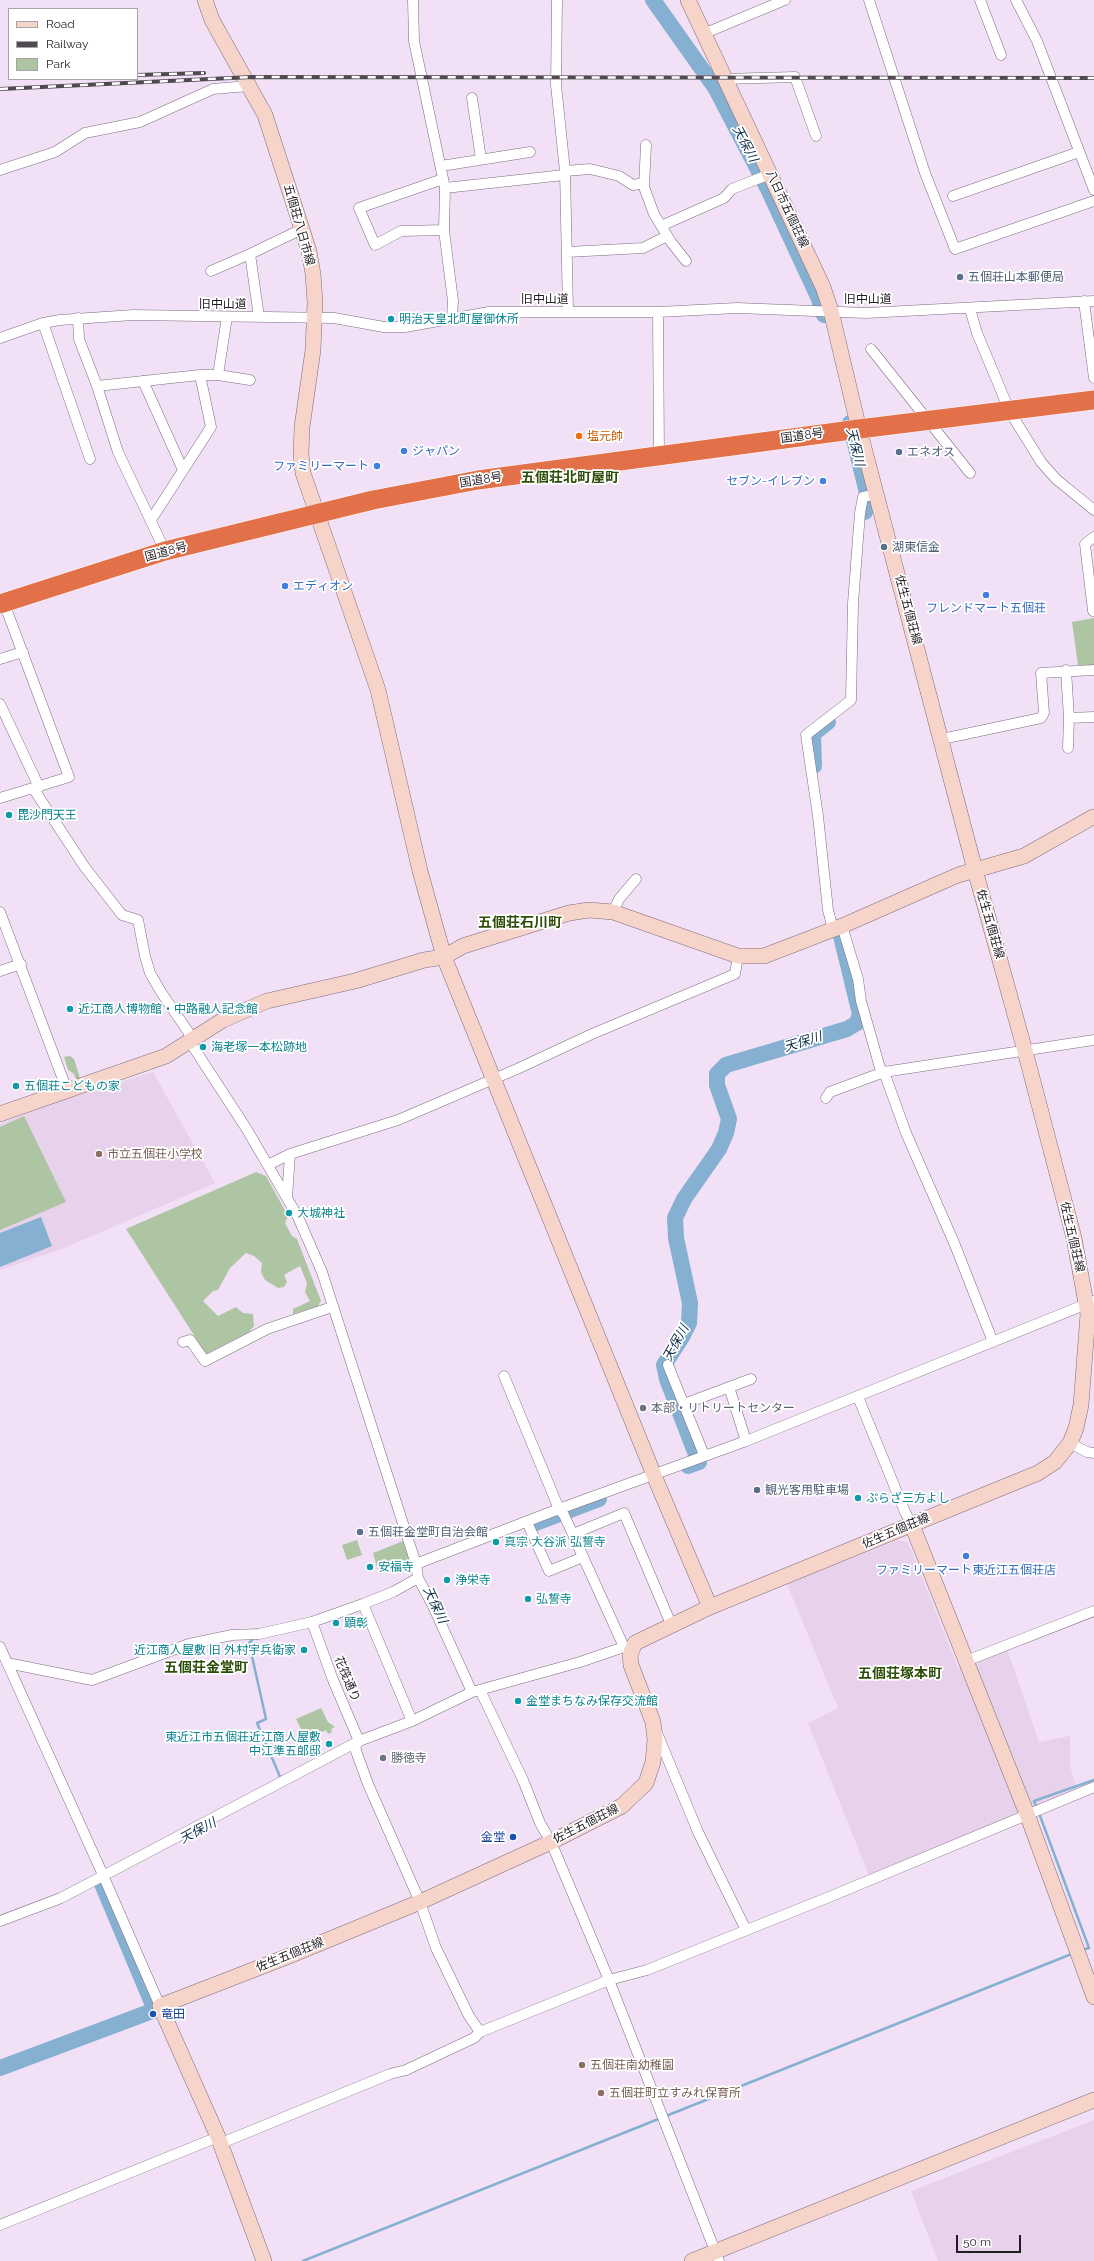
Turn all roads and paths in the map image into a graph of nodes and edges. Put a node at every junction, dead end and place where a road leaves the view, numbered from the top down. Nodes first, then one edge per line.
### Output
1 (205, 0) edge
2 (413, 0) edge
3 (557, 0) edge
4 (688, 0) edge
5 (785, 0) edge
6 (869, 0) edge
7 (980, 0) edge
8 (1016, 0) edge
9 (770, 3) edge
10 (703, 34) junction
11 (1001, 55) dead end
12 (724, 79) junction
13 (248, 86) junction
14 (472, 98) dead end
15 (816, 136) dead end
16 (646, 145) dead end
17 (530, 152) dead end
18 (1080, 152) junction
19 (481, 159) junction
20 (441, 166) junction
21 (0, 170) edge
22 (565, 173) junction
23 (770, 174) junction
24 (444, 184) junction
25 (644, 184) junction
26 (1094, 190) edge
27 (953, 196) dead end
28 (1094, 201) edge
29 (661, 226) junction
30 (302, 229) junction
31 (444, 230) junction
32 (667, 236) junction
33 (567, 252) junction
34 (250, 254) junction
35 (686, 261) dead end
36 (211, 271) dead end
37 (1089, 301) edge
38 (970, 308) junction
39 (568, 311) junction
40 (831, 311) junction
41 (658, 312) junction
42 (227, 317) junction
43 (259, 317) junction
44 (78, 318) junction
45 (452, 318) junction
46 (314, 319) junction
47 (43, 323) junction
48 (0, 338) edge
49 (871, 349) dead end
50 (200, 375) junction
51 (218, 375) junction
52 (1094, 378) edge
53 (250, 380) dead end
54 (143, 381) junction
55 (97, 386) junction
56 (1094, 400) edge
57 (1010, 412) junction
58 (928, 420) junction
59 (859, 429) junction
60 (659, 456) junction
61 (90, 459) dead end
62 (183, 470) junction
63 (970, 473) dead end
64 (870, 496) junction
65 (1094, 510) edge
66 (316, 514) junction
67 (151, 520) junction
68 (1094, 537) edge
69 (165, 551) junction
70 (2, 603) edge
71 (1093, 611) dead end
72 (23, 652) junction
73 (0, 659) edge
74 (1066, 670) junction
75 (1094, 670) edge
76 (0, 704) edge
77 (1094, 717) edge
78 (1070, 718) junction
79 (942, 739) junction
80 (1068, 748) dead end
81 (36, 787) junction
82 (0, 798) edge
83 (1094, 817) edge
84 (975, 870) junction
85 (636, 879) dead end
86 (0, 912) edge
87 (612, 912) junction
88 (837, 928) junction
89 (738, 956) junction
90 (444, 957) junction
91 (20, 964) junction
92 (0, 972) edge
93 (1094, 1040) edge
94 (190, 1042) junction
95 (1025, 1051) junction
96 (884, 1072) junction
97 (494, 1078) junction
98 (67, 1090) junction
99 (826, 1098) dead end
100 (0, 1114) edge
101 (290, 1154) junction
102 (268, 1165) junction
103 (287, 1199) junction
104 (1091, 1303) edge
105 (332, 1307) junction
106 (183, 1342) dead end
107 (993, 1342) junction
108 (668, 1365) dead end
109 (504, 1376) dead end
110 (751, 1379) dead end
111 (729, 1387) junction
112 (858, 1397) junction
113 (684, 1404) junction
114 (746, 1441) junction
115 (1070, 1443) junction
116 (1094, 1453) edge
117 (700, 1456) junction
118 (655, 1477) junction
119 (561, 1512) junction
120 (528, 1525) junction
121 (912, 1525) junction
122 (573, 1534) junction
123 (583, 1557) junction
124 (416, 1564) junction
125 (418, 1578) junction
126 (364, 1605) junction
127 (710, 1607) junction
128 (1094, 1611) edge
129 (312, 1623) junction
130 (671, 1624) junction
131 (0, 1647) edge
132 (627, 1649) junction
133 (966, 1661) junction
134 (7, 1663) junction
135 (476, 1691) junction
136 (412, 1721) junction
137 (652, 1722) junction
138 (357, 1746) junction
139 (1094, 1787) edge
140 (1034, 1811) junction
141 (551, 1842) junction
142 (103, 1875) junction
143 (420, 1902) junction
144 (0, 1921) edge
145 (746, 1930) junction
146 (609, 1980) junction
147 (1094, 1997) edge
148 (160, 2006) junction
149 (480, 2032) junction
150 (1094, 2100) edge
151 (218, 2141) junction
152 (0, 2225) edge
153 (717, 2256) edge
154 (264, 2261) edge
155 (692, 2261) edge

1 - 13 main road, 五個荘八日市線
2 - 20 street
3 - 22 street
4 - 10 main road, 八日市五個荘線
5 - 9 street
6 - 28 street
7 - 11 street
8 - 18 street
9 - 10 street
10 - 12 main road, 八日市五個荘線
12 - 15 street
12 - 23 main road, 八日市五個荘線
13 - 21 street
13 - 30 main road, 五個荘八日市線
14 - 19 street
16 - 25 street
17 - 19 street
18 - 26 street
18 - 27 street
19 - 20 street
20 - 24 street
22 - 24 street
22 - 25 street
22 - 33 street
23 - 29 street
23 - 40 main road, 八日市五個荘線
24 - 31 street
24 - 31 street
25 - 29 street
29 - 32 street
30 - 34 street
30 - 46 main road, 五個荘八日市線
31 - 45 street
32 - 33 street
32 - 35 street
33 - 39 street
34 - 36 street
34 - 43 street
37 - 38 street, 旧中山道
37 - 52 street
38 - 40 street, 旧中山道
38 - 57 street
39 - 41 street, 旧中山道
39 - 45 street, 旧中山道
40 - 41 street, 旧中山道
40 - 59 main road, 八日市五個荘線
41 - 60 street
42 - 43 street, 旧中山道
42 - 44 street, 旧中山道
42 - 51 street
43 - 46 street, 旧中山道
44 - 47 street, 旧中山道
44 - 55 street
45 - 46 street, 旧中山道
46 - 66 main road, 五個荘八日市線
47 - 48 street, 旧中山道
47 - 61 street
49 - 58 street
50 - 51 street
50 - 54 street
50 - 62 street
51 - 53 street
54 - 55 street
54 - 62 street
55 - 67 street
56 - 57 highway, 国道8号
57 - 58 highway, 国道8号
57 - 65 street
58 - 59 highway, 国道8号
58 - 63 street
59 - 60 highway, 国道8号
59 - 64 main road, 佐生五個荘線
60 - 66 highway, 国道8号
62 - 67 street
64 - 79 main road, 佐生五個荘線
64 - 88 street
66 - 69 highway, 国道8号
66 - 90 main road, 五個荘八日市線
67 - 69 street
68 - 71 street
69 - 70 highway, 国道8号
70 - 72 street
72 - 73 street
72 - 81 street
74 - 75 street
74 - 78 street
74 - 79 street
76 - 81 street
77 - 78 street
78 - 80 street
79 - 84 main road, 佐生五個荘線
81 - 82 street
81 - 94 street
83 - 84 main road
84 - 88 main road
84 - 95 main road, 佐生五個荘線
85 - 87 street
86 - 91 street
87 - 89 main road
87 - 90 main road
88 - 89 main road
88 - 96 street
89 - 97 street
90 - 94 main road
90 - 97 main road, 五個荘八日市線
91 - 92 street
91 - 98 street
93 - 95 street
94 - 98 main road
94 - 102 street
95 - 96 street
95 - 104 main road, 佐生五個荘線
96 - 99 street
96 - 107 street
97 - 101 street
97 - 118 main road, 五個荘八日市線
98 - 100 main road
101 - 102 street
101 - 103 street
102 - 103 street
103 - 105 street
104 - 107 street
104 - 115 main road, 佐生五個荘線
105 - 106 street
105 - 124 street
107 - 112 street
108 - 113 street
109 - 119 street
110 - 111 street
111 - 113 street
111 - 114 street
112 - 114 street
112 - 121 street
113 - 117 street
114 - 117 street
115 - 116 street
115 - 121 main road, 佐生五個荘線
117 - 118 street
118 - 119 street
118 - 127 main road, 五個荘八日市線
119 - 120 street
119 - 122 street
120 - 123 street
120 - 124 street
121 - 127 main road, 佐生五個荘線
121 - 133 main road
122 - 123 street
122 - 130 street
123 - 132 street
124 - 125 street
125 - 126 street
125 - 135 street
126 - 129 street
126 - 136 street
127 - 130 main road, 佐生五個荘線
128 - 133 street
129 - 134 street
129 - 138 street, 花筏通り
130 - 132 main road, 佐生五個荘線
131 - 134 street
132 - 135 street
132 - 137 main road, 佐生五個荘線
133 - 140 main road
134 - 142 street
135 - 136 street
135 - 141 street
136 - 138 street
137 - 141 main road, 佐生五個荘線
137 - 145 street
138 - 142 street
138 - 143 street, 花筏通り
139 - 140 street
140 - 145 street
140 - 147 main road
141 - 143 main road, 佐生五個荘線
141 - 146 street
142 - 144 street
142 - 148 street
143 - 148 main road, 佐生五個荘線
143 - 149 street, 花筏通り
145 - 146 street
146 - 149 street
146 - 153 street
148 - 151 main road
149 - 151 street
150 - 153 main road
151 - 152 street
151 - 154 main road
153 - 155 main road

